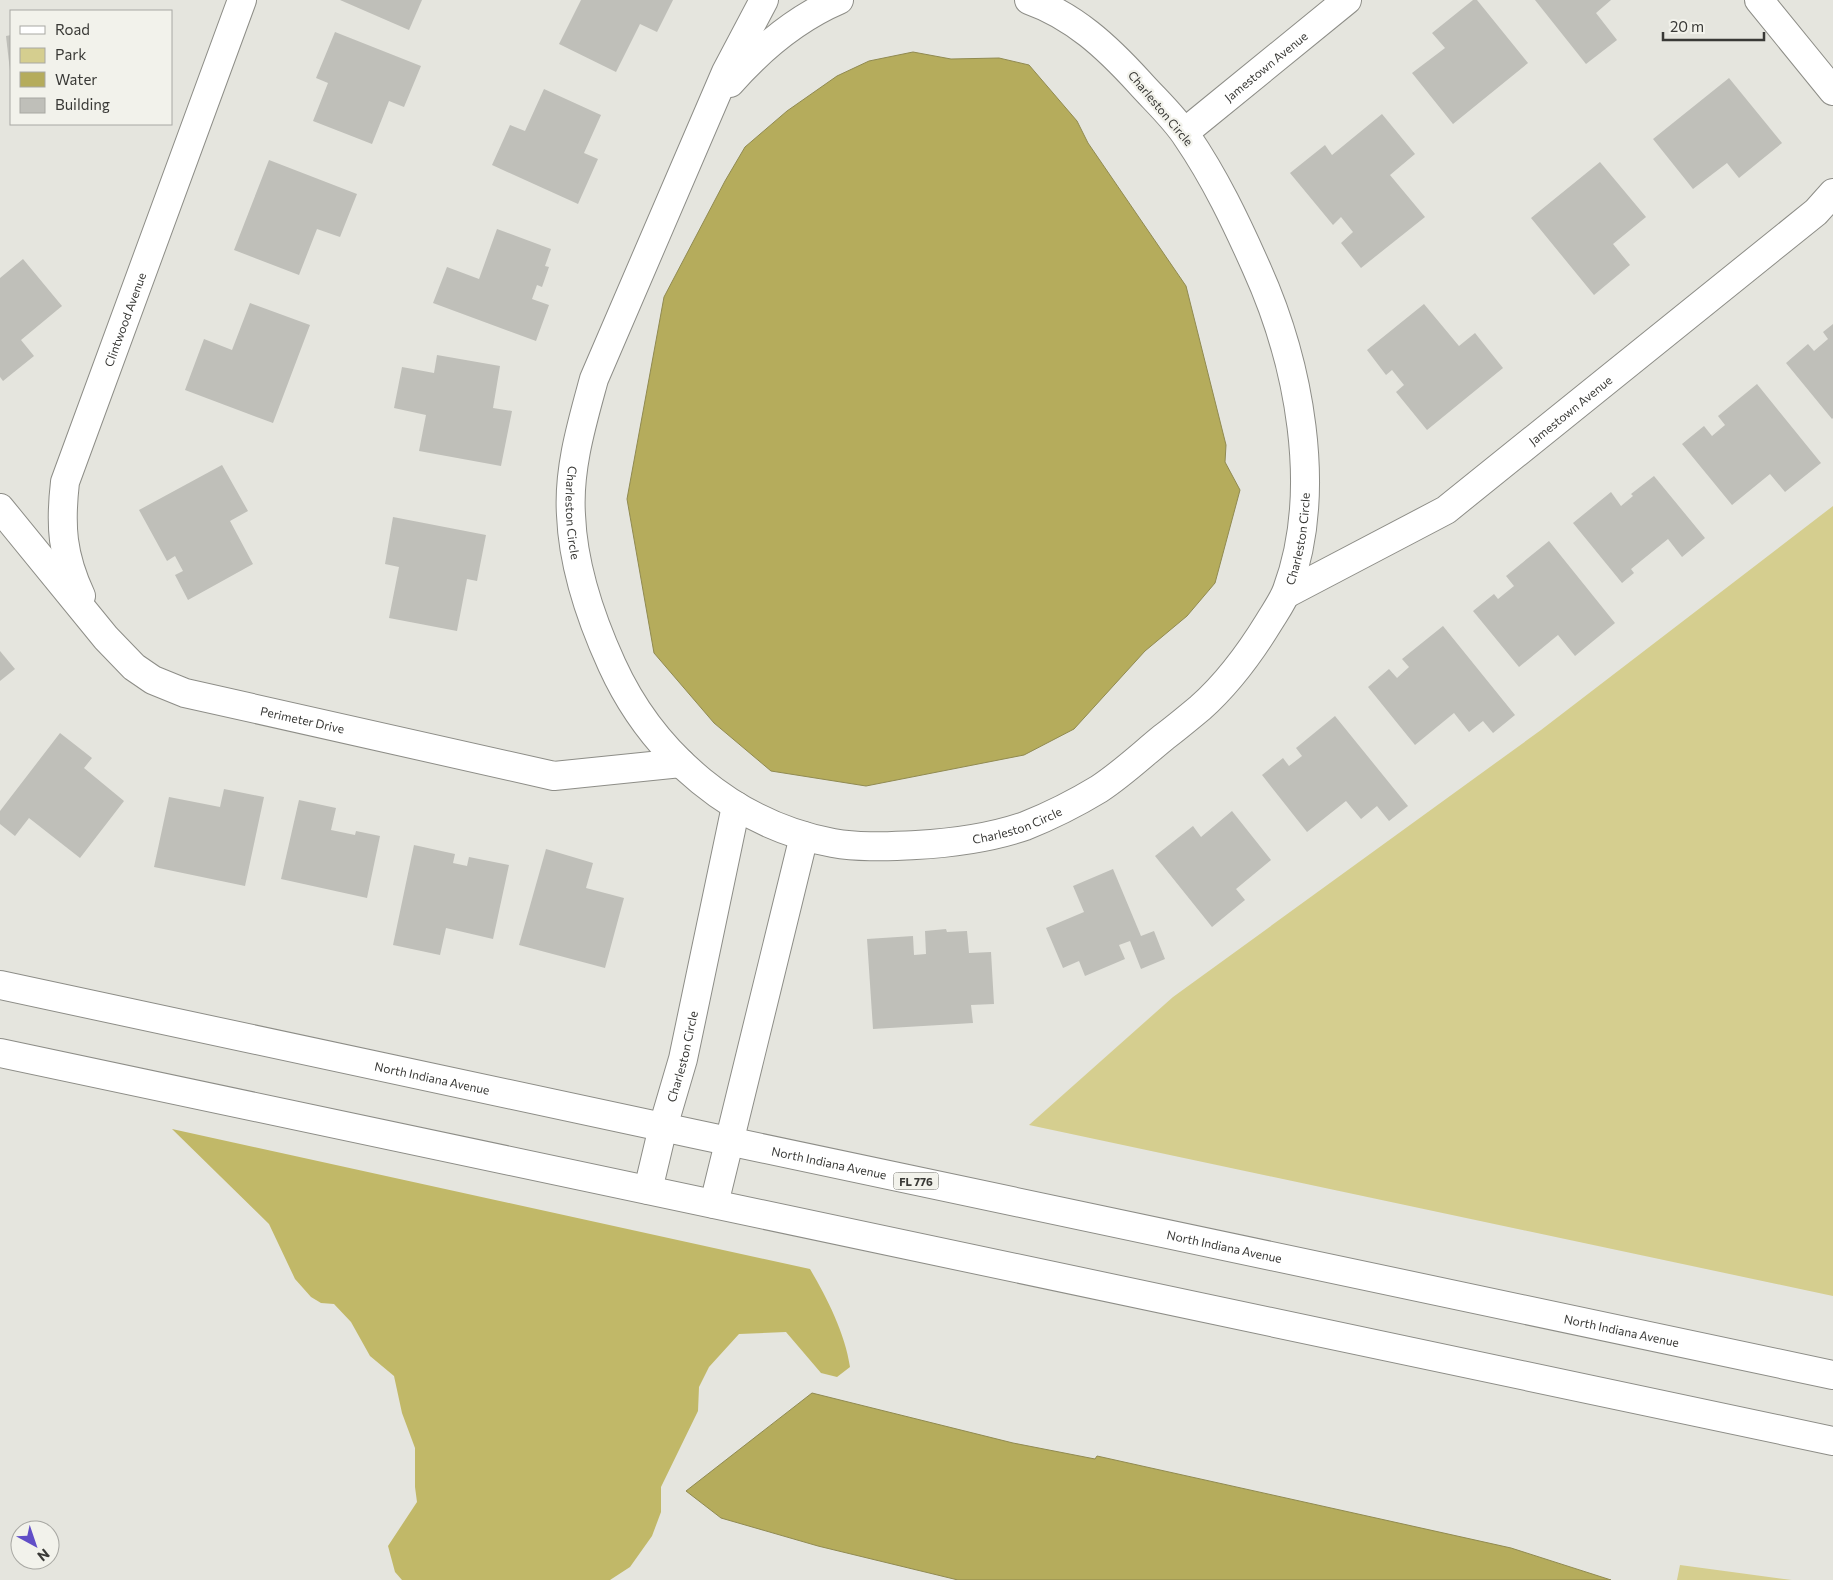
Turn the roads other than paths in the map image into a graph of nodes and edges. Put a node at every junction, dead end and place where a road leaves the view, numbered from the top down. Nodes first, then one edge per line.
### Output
1 (764, 0) edge
2 (839, 0) edge
3 (1029, 0) edge
4 (1347, 0) edge
5 (1759, 0) edge
6 (240, 1) edge
7 (1833, 91) edge
8 (713, 102) junction
9 (1185, 132) junction
10 (1833, 194) edge
11 (0, 508) edge
12 (1286, 594) junction
13 (106, 638) junction
14 (681, 763) junction
15 (736, 806) junction
16 (804, 836) junction
17 (0, 985) edge
18 (0, 1053) edge
19 (663, 1127) junction
20 (729, 1141) junction
21 (648, 1190) junction
22 (714, 1204) junction
23 (1833, 1375) edge
24 (1833, 1441) edge

1 - 8 street, Charleston Circle
2 - 8 street, Charleston Circle
3 - 9 street, Charleston Circle
4 - 9 street, Jamestown Avenue
5 - 7 street
6 - 13 street, Clintwood Avenue
8 - 14 street, Charleston Circle
9 - 12 street, Charleston Circle
10 - 12 street, Jamestown Avenue
11 - 13 street, Perimeter Drive
12 - 16 street, Charleston Circle
13 - 14 street, Perimeter Drive
14 - 15 street, Charleston Circle
15 - 16 street, Charleston Circle
15 - 19 street, Charleston Circle
16 - 20 street
17 - 19 street, North Indiana Avenue / FL 776
18 - 21 street
19 - 20 street, North Indiana Avenue / FL 776
19 - 21 street, Charleston Circle
20 - 22 street
20 - 23 street, North Indiana Avenue / FL 776
21 - 22 street
22 - 24 street

